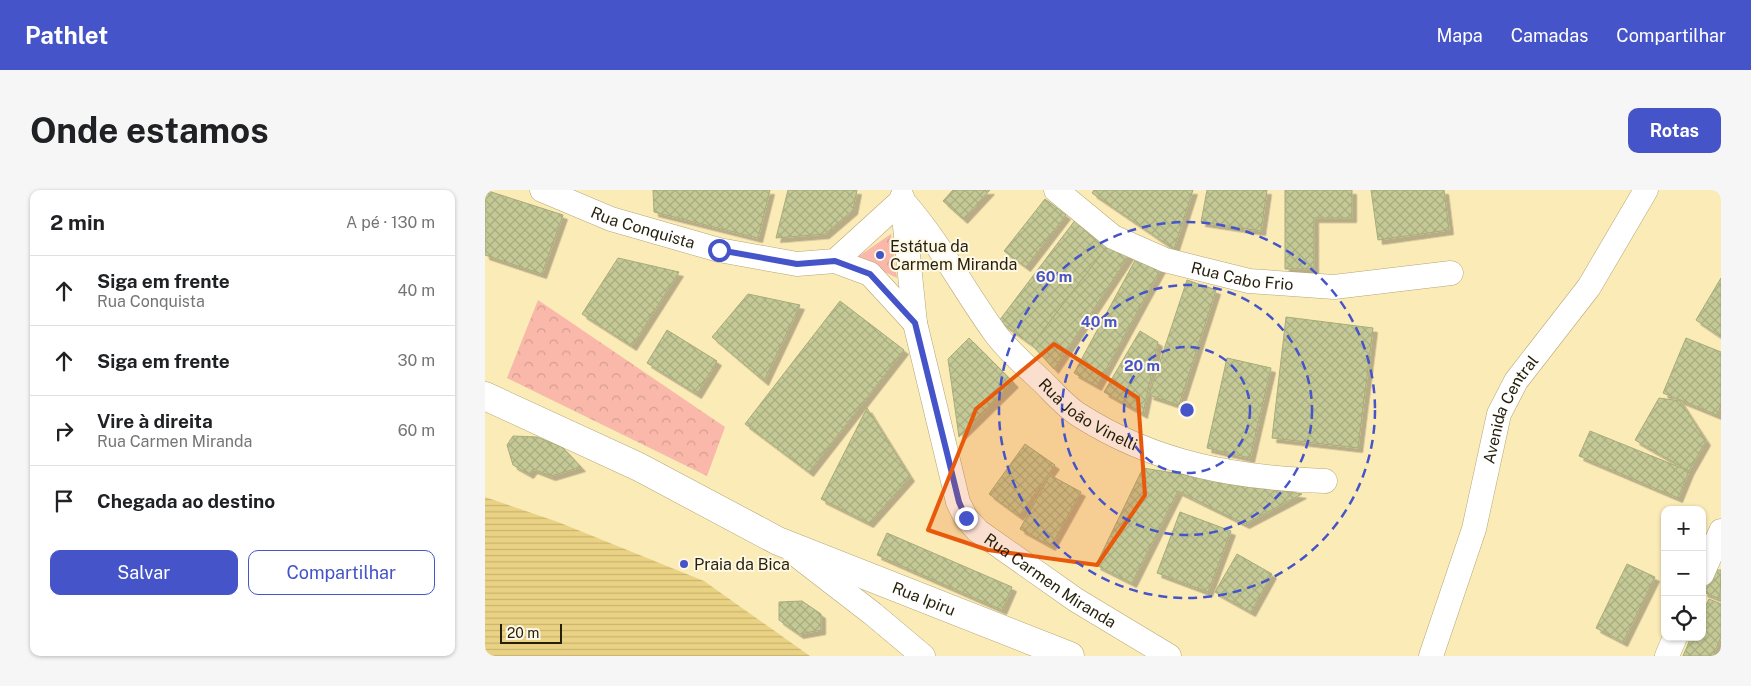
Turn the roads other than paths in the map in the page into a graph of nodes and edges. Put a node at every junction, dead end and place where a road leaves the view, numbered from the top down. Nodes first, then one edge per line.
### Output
1 (542, 190) edge
2 (1056, 190) edge
3 (1646, 190) edge
4 (902, 195) edge
5 (835, 261) junction
6 (1451, 273) dead end
7 (915, 323) junction
8 (485, 396) edge
9 (1325, 480) dead end
10 (1721, 531) edge
11 (778, 541) junction
12 (1706, 565) edge
13 (1673, 641) edge
14 (923, 656) edge
15 (1070, 656) edge
16 (1169, 656) edge
17 (1431, 656) edge
18 (1667, 656) edge

1 - 5 street, Rua Conquista
2 - 6 street, Rua Cabo Frio
3 - 17 street, Avenida Central
4 - 5 street
4 - 7 street, Rua Carmen Miranda
4 - 9 street, Rua João Vinelli
5 - 7 street
7 - 16 street, Rua Carmen Miranda
8 - 11 street
10 - 12 street
11 - 14 street
11 - 15 street, Rua Ipiru
13 - 18 street

